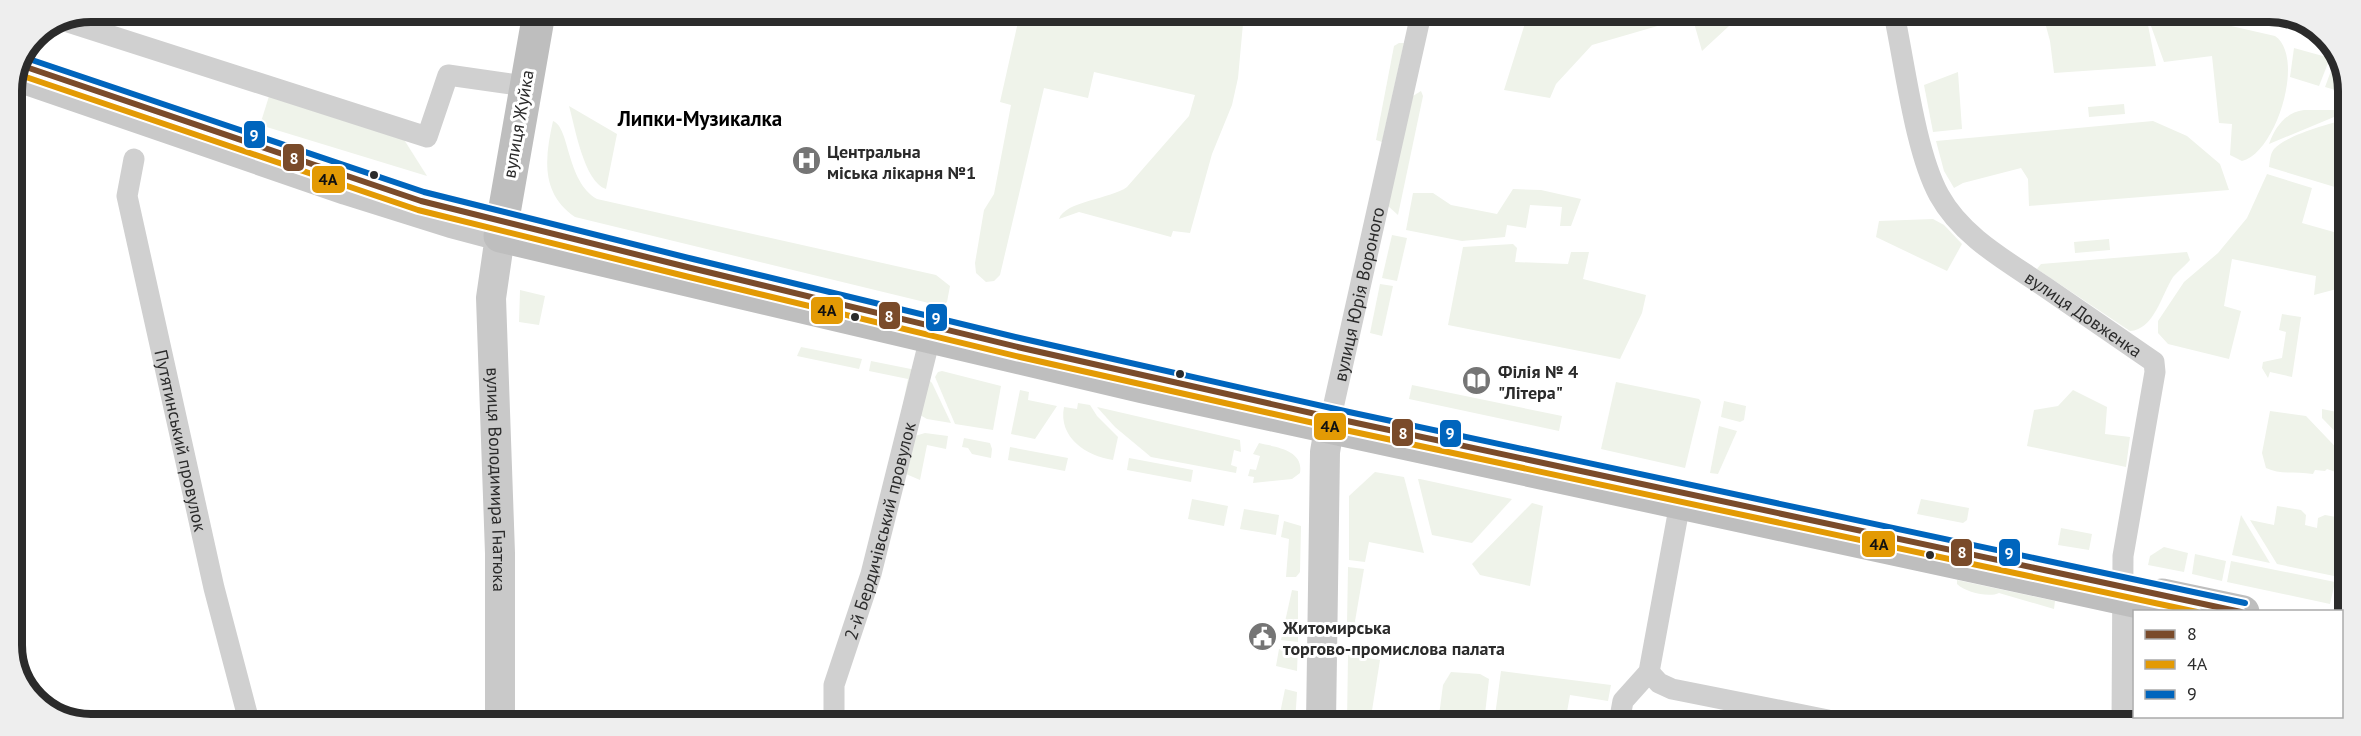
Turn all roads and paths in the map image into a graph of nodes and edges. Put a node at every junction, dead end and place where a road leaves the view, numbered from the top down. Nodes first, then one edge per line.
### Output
1 (537, 22) edge
2 (1419, 22) edge
3 (1896, 22) edge
4 (76, 25) edge
5 (27, 67) edge
6 (24, 79) edge
7 (525, 86) junction
8 (134, 159) dead end
9 (501, 228) junction
10 (930, 338) junction
11 (1330, 422) junction
12 (1680, 503) junction
13 (2123, 592) junction
14 (2179, 610) edge
15 (2231, 610) edge
16 (1649, 672) junction
17 (247, 714) edge
18 (500, 714) edge
19 (834, 714) edge
20 (1321, 714) edge
21 (1621, 714) edge
22 (1790, 714) edge
23 (2122, 714) edge

1 - 7 highway, вулиця Жуйка
2 - 11 street, вулиця Юрія Вороного
3 - 13 street, вулиця Довженка
4 - 7 street
5 - 9 main road
6 - 9 main road
7 - 9 highway, вулиця Жуйка
8 - 17 street, Путятинський провулок
9 - 10 highway
9 - 11 highway
9 - 18 main road, вулиця Володимира Гнатюка
10 - 11 highway
10 - 19 street, 2-й Бердичівський провулок
11 - 12 highway
11 - 13 highway
11 - 20 main road, вулиця Юрія Вороного
12 - 13 highway
12 - 16 street
13 - 14 highway
13 - 15 highway
13 - 23 street, вулиця Довженка
16 - 21 street
16 - 22 street

